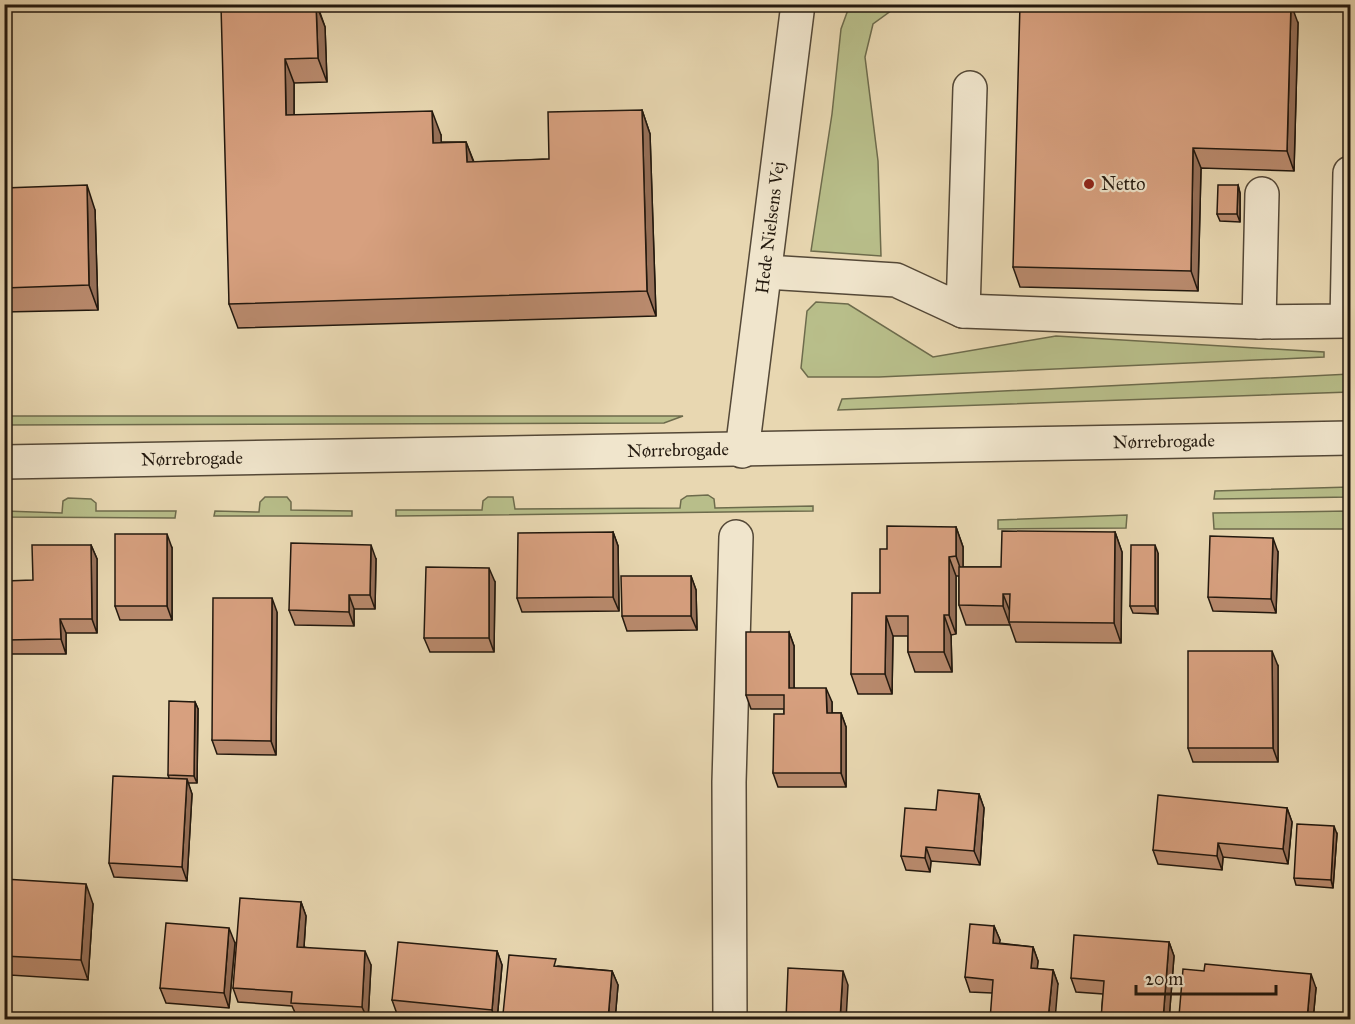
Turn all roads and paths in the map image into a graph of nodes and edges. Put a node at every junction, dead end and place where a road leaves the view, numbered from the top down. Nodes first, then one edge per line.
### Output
1 (798, 4) edge
2 (970, 88) dead end
3 (1350, 173) edge
4 (1262, 194) dead end
5 (766, 272) junction
6 (963, 311) junction
7 (1259, 322) junction
8 (1350, 438) edge
9 (742, 451) junction
10 (4, 462) edge
11 (736, 537) dead end
12 (730, 1020) edge

1 - 5 street, Hede Nielsens Vej
2 - 6 street
3 - 7 street
4 - 7 street
5 - 6 street
5 - 9 street, Hede Nielsens Vej
6 - 7 street
8 - 9 street, Nørrebrogade
9 - 10 street, Nørrebrogade
11 - 12 street

